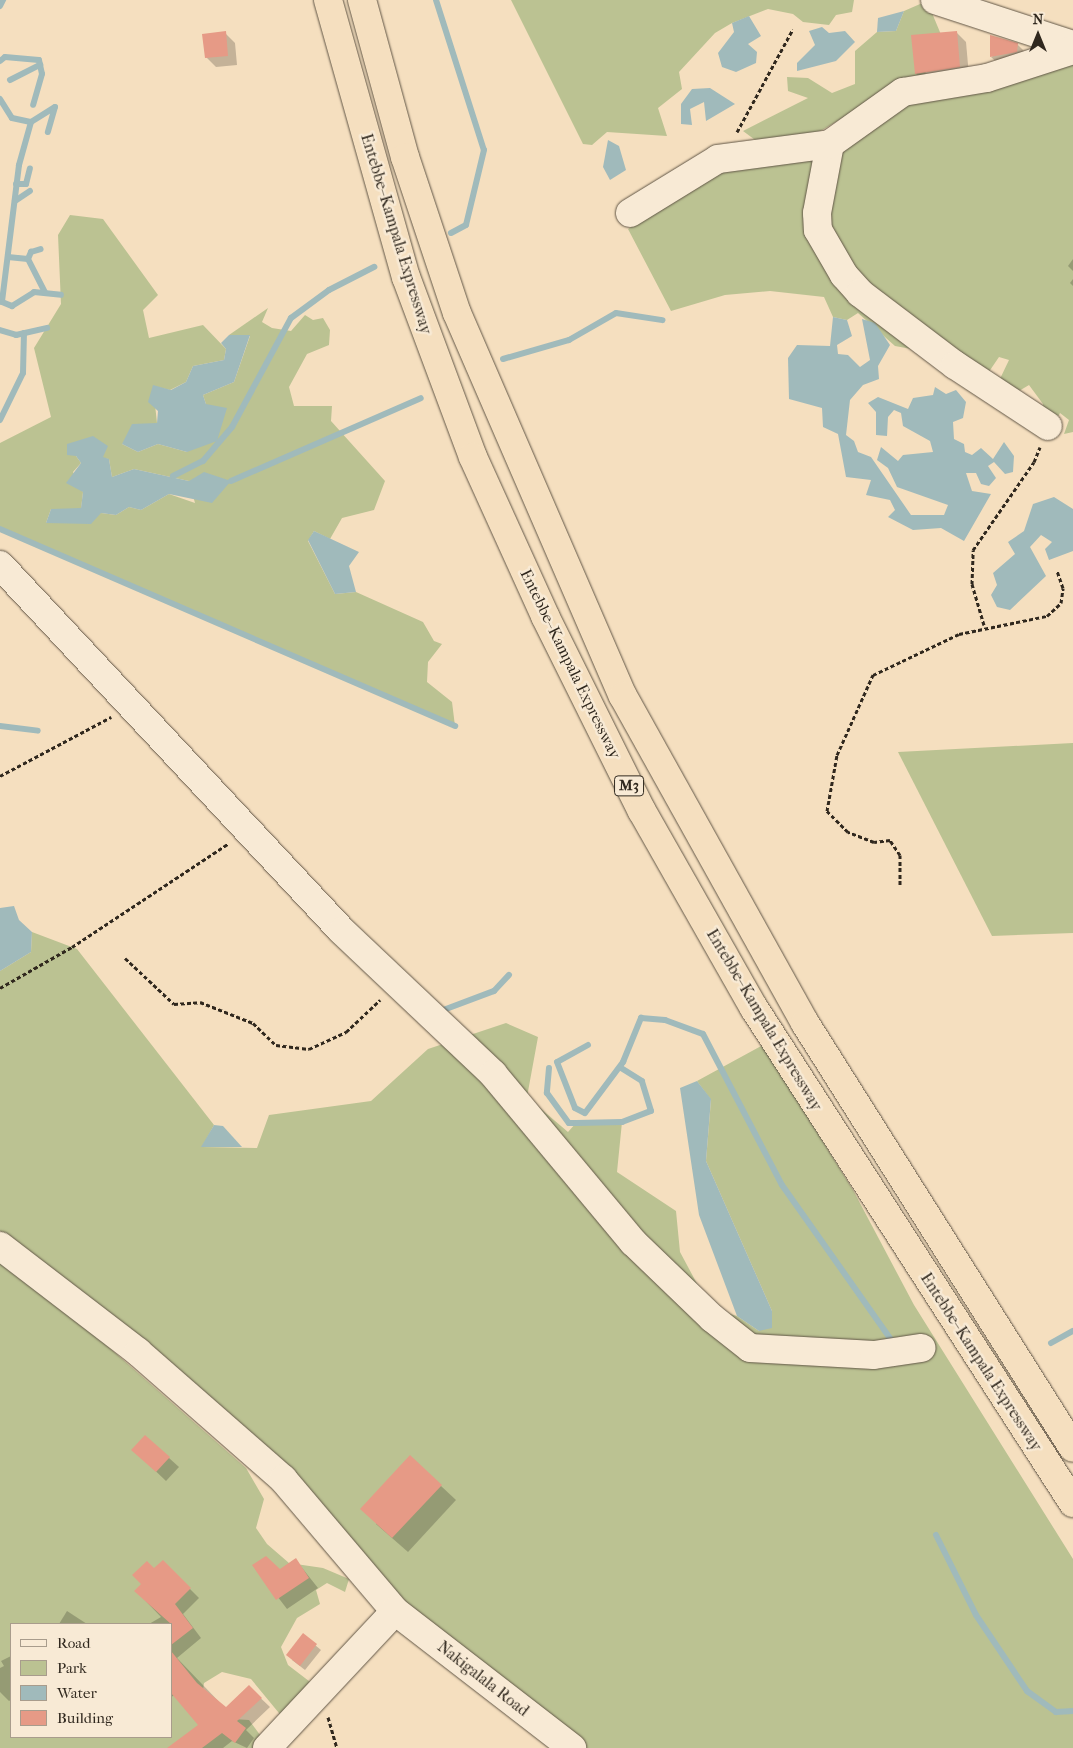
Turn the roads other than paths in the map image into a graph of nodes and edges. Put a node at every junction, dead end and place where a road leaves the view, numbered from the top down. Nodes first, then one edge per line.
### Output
1 (328, 0) edge
2 (362, 0) edge
3 (935, 0) edge
4 (1073, 45) edge
5 (1073, 50) edge
6 (830, 144) junction
7 (630, 213) dead end
8 (1048, 426) road end
9 (0, 565) edge
10 (0, 1246) edge
11 (921, 1348) dead end
12 (1073, 1448) edge
13 (1073, 1503) edge
14 (394, 1611) junction
15 (267, 1748) edge
16 (572, 1748) edge

1 - 13 highway, Entebbe–Kampala Expressway / M3
2 - 12 highway, Entebbe–Kampala Expressway / M3
3 - 4 street
5 - 6 street
6 - 7 street
6 - 8 street
9 - 11 street
10 - 14 street, Nakigalala Road
14 - 15 street
14 - 16 street, Nakigalala Road

